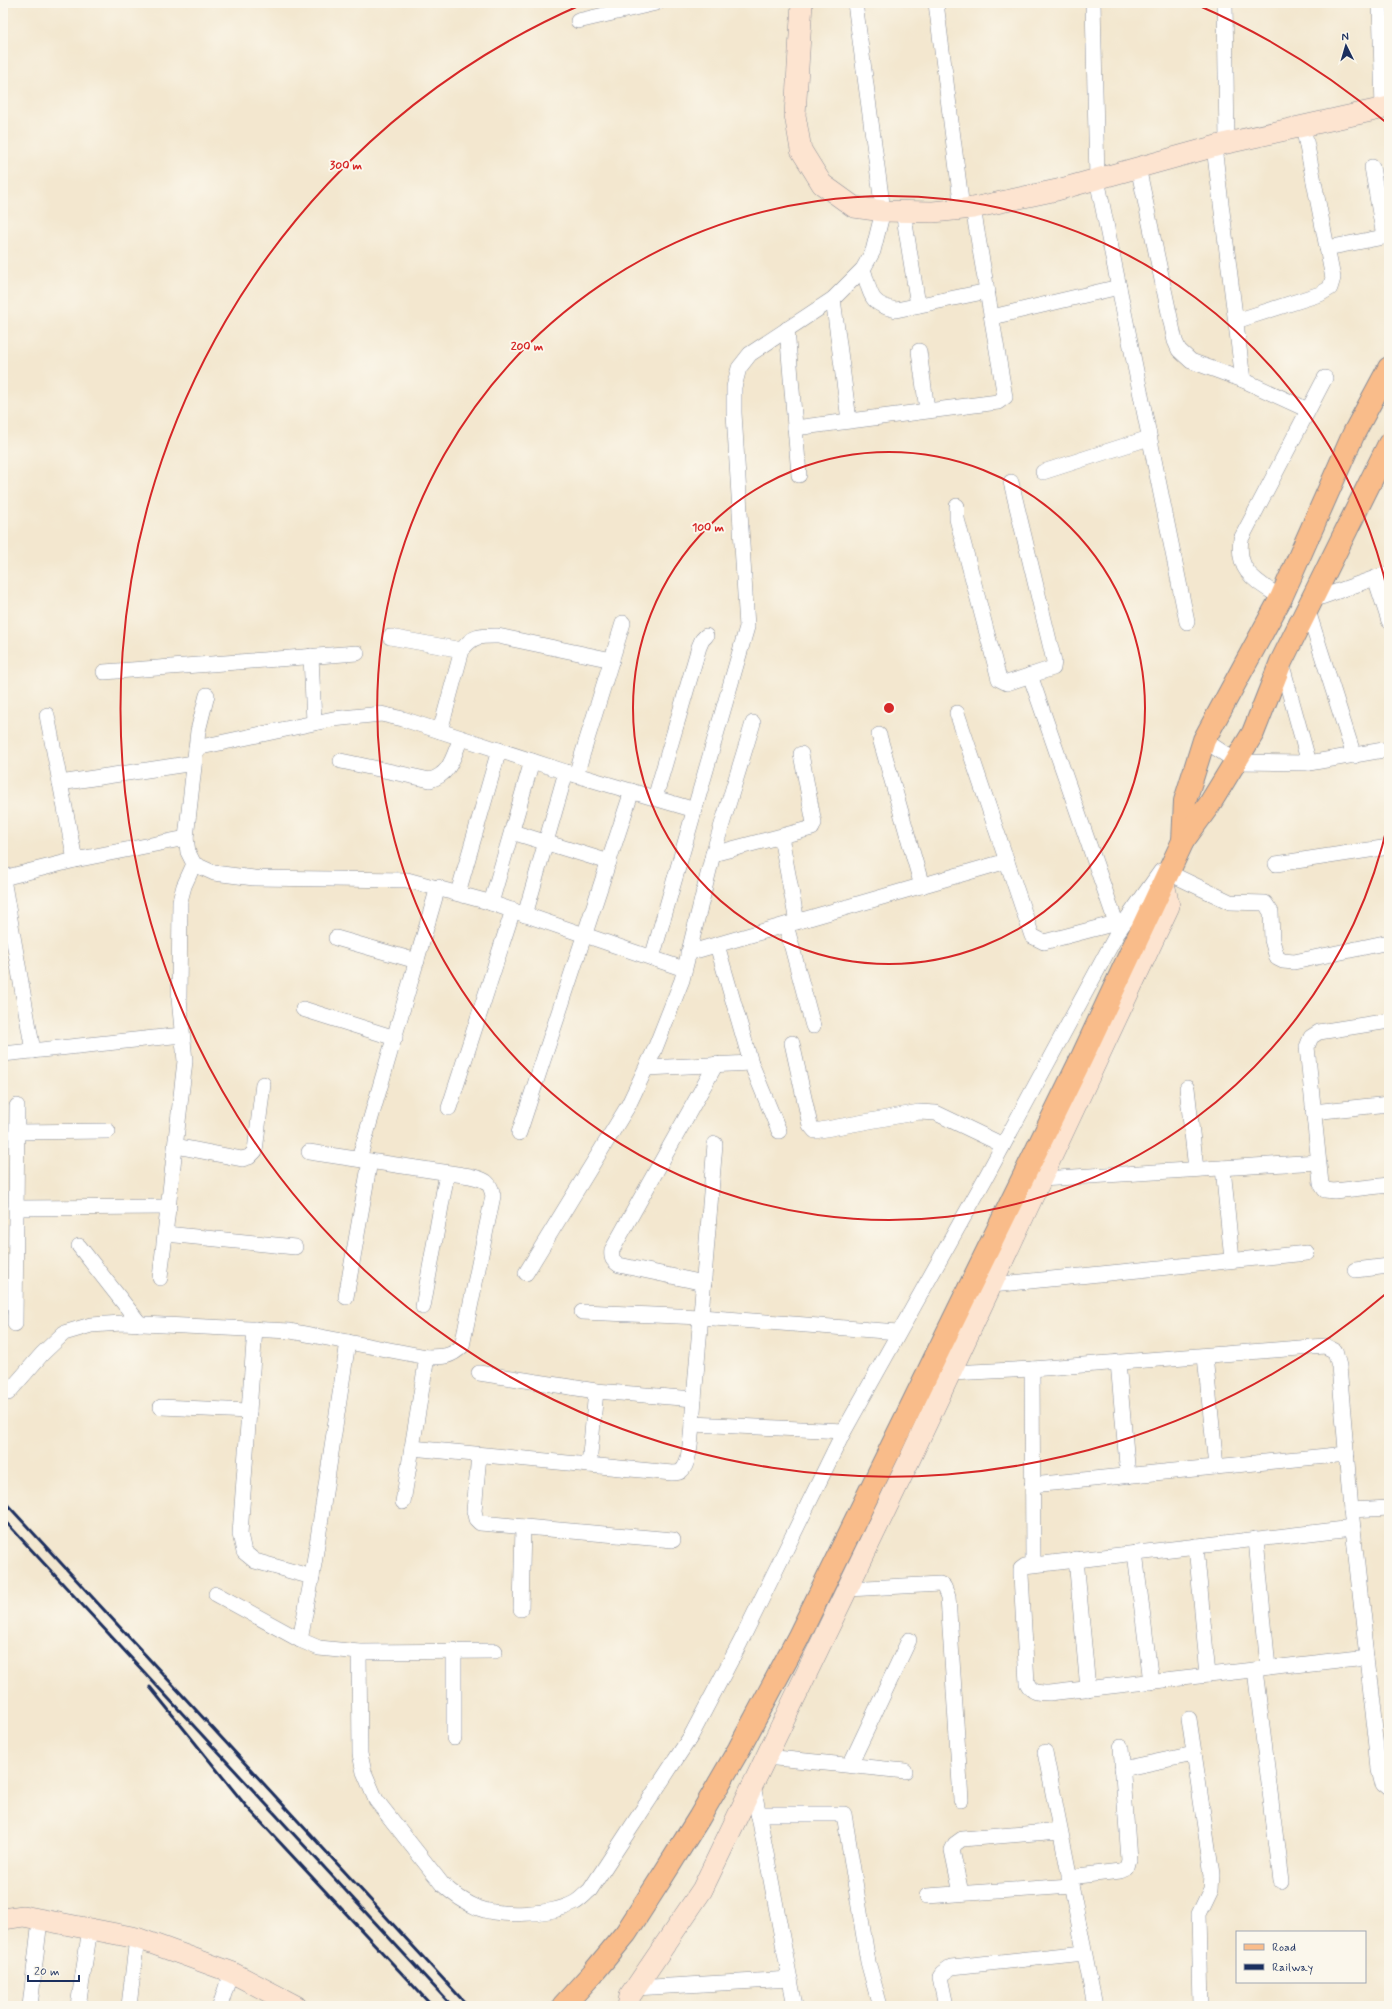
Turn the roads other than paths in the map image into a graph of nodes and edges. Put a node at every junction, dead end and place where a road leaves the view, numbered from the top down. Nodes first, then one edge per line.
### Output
1 (656, 3) edge
2 (802, 3) edge
3 (855, 3) edge
4 (936, 3) edge
5 (1093, 3) edge
6 (1225, 3) edge
7 (1380, 3) edge
8 (578, 21) dead end
9 (1386, 108) edge
10 (1303, 126) junction
11 (1220, 145) junction
12 (1372, 167) dead end
13 (1138, 168) junction
14 (1097, 179) junction
15 (968, 208) junction
16 (893, 211) junction
17 (1387, 236) edge
18 (1327, 248) junction
19 (863, 269) junction
20 (1119, 287) junction
21 (988, 291) junction
22 (833, 299) junction
23 (918, 305) junction
24 (992, 317) junction
25 (1236, 321) junction
26 (787, 329) junction
27 (919, 351) dead end
28 (1389, 368) edge
29 (1325, 378) dead end
30 (1243, 380) junction
31 (927, 410) junction
32 (1308, 410) junction
33 (849, 420) junction
34 (795, 428) junction
35 (1150, 438) junction
36 (1389, 444) edge
37 (1043, 472) dead end
38 (799, 475) dead end
39 (1011, 482) dead end
40 (957, 506) dead end
41 (1382, 576) edge
42 (1281, 598) junction
43 (1310, 606) junction
44 (1389, 621) edge
45 (1187, 622) dead end
46 (623, 623) dead end
47 (706, 636) dead end
48 (390, 637) dead end
49 (462, 650) junction
50 (357, 653) dead end
51 (311, 656) junction
52 (612, 660) junction
53 (1281, 662) junction
54 (104, 672) dead end
55 (1030, 676) junction
56 (207, 695) dead end
57 (957, 713) dead end
58 (47, 715) dead end
59 (314, 722) junction
60 (753, 723) dead end
61 (440, 731) junction
62 (879, 735) dead end
63 (460, 738) junction
64 (1204, 740) junction
65 (196, 748) junction
66 (1389, 749) edge
67 (499, 750) junction
68 (801, 754) dead end
69 (1354, 756) junction
70 (341, 761) dead end
71 (532, 761) junction
72 (1237, 762) junction
73 (194, 763) junction
74 (1309, 763) junction
75 (571, 774) junction
76 (60, 783) junction
77 (632, 791) junction
78 (655, 798) junction
79 (696, 810) junction
80 (512, 832) junction
81 (781, 837) junction
82 (186, 838) junction
83 (1183, 841) junction
84 (546, 842) junction
85 (1389, 847) edge
86 (713, 854) junction
87 (75, 860) junction
88 (1007, 861) junction
89 (609, 862) junction
90 (194, 864) junction
91 (1276, 864) dead end
92 (3, 878) edge
93 (1167, 878) junction
94 (922, 886) junction
95 (438, 887) junction
96 (458, 893) junction
97 (491, 903) junction
98 (519, 912) junction
99 (791, 923) junction
100 (1117, 926) junction
101 (585, 935) junction
102 (336, 938) dead end
103 (1389, 942) edge
104 (717, 945) junction
105 (688, 953) junction
106 (652, 958) junction
107 (1128, 959) junction
108 (417, 961) junction
109 (684, 969) junction
110 (304, 1009) dead end
111 (1389, 1021) edge
112 (813, 1026) dead end
113 (182, 1035) junction
114 (395, 1038) junction
115 (792, 1043) dead end
116 (33, 1051) junction
117 (3, 1054) edge
118 (751, 1063) junction
119 (716, 1064) junction
120 (647, 1068) junction
121 (263, 1084) dead end
122 (1187, 1088) dead end
123 (1389, 1104) edge
124 (17, 1106) dead end
125 (449, 1108) dead end
126 (1313, 1112) junction
127 (108, 1131) dead end
128 (779, 1131) dead end
129 (17, 1132) junction
130 (519, 1134) dead end
131 (715, 1144) dead end
132 (1003, 1145) junction
133 (176, 1146) junction
134 (309, 1152) dead end
135 (365, 1160) junction
136 (1318, 1162) junction
137 (1223, 1168) junction
138 (1196, 1169) junction
139 (447, 1173) junction
140 (1041, 1179) junction
141 (1389, 1185) edge
142 (169, 1207) junction
143 (16, 1208) junction
144 (166, 1234) junction
145 (79, 1246) dead end
146 (295, 1247) dead end
147 (1307, 1253) dead end
148 (1232, 1260) junction
149 (1389, 1266) edge
150 (1355, 1270) dead end
151 (526, 1273) dead end
152 (160, 1278) dead end
153 (704, 1283) junction
154 (992, 1285) junction
155 (346, 1297) dead end
156 (423, 1307) dead end
157 (582, 1312) dead end
158 (701, 1317) junction
159 (15, 1324) dead end
160 (140, 1324) junction
161 (255, 1329) junction
162 (898, 1332) junction
163 (348, 1342) junction
164 (1204, 1356) junction
165 (427, 1357) junction
166 (1118, 1362) junction
167 (1032, 1369) junction
168 (478, 1373) dead end
169 (951, 1373) junction
170 (596, 1390) junction
171 (8, 1393) dead end
172 (694, 1399) junction
173 (161, 1407) dead end
174 (249, 1411) junction
175 (692, 1424) junction
176 (844, 1432) junction
177 (412, 1448) junction
178 (1347, 1454) junction
179 (479, 1455) junction
180 (589, 1465) junction
181 (1216, 1467) junction
182 (1128, 1476) junction
183 (1032, 1485) junction
184 (404, 1502) dead end
185 (1389, 1508) edge
186 (1351, 1510) junction
187 (523, 1527) junction
188 (1353, 1528) junction
189 (1256, 1539) junction
190 (673, 1540) dead end
191 (1196, 1546) junction
192 (1135, 1553) junction
193 (1076, 1559) junction
194 (1033, 1564) junction
195 (312, 1577) junction
196 (848, 1588) junction
197 (216, 1594) dead end
198 (521, 1609) dead end
199 (300, 1640) junction
200 (910, 1640) dead end
201 (454, 1650) junction
202 (495, 1651) dead end
203 (359, 1652) junction
204 (1367, 1657) junction
205 (1261, 1669) junction
206 (1208, 1675) junction
207 (1151, 1682) junction
208 (1088, 1689) junction
209 (1189, 1719) dead end
210 (454, 1738) dead end
211 (1121, 1747) dead end
212 (1045, 1752) dead end
213 (1194, 1754) junction
214 (766, 1757) junction
215 (850, 1765) junction
216 (1122, 1769) junction
217 (905, 1771) dead end
218 (753, 1785) junction
219 (1389, 1788) edge
220 (961, 1800) dead end
221 (758, 1814) junction
222 (1060, 1831) junction
223 (1070, 1881) junction
224 (1281, 1881) dead end
225 (961, 1893) junction
226 (927, 1896) dead end
227 (3, 1919) edge
228 (40, 1920) junction
229 (90, 1929) junction
230 (137, 1938) junction
231 (1084, 1954) junction
232 (231, 1972) junction
233 (790, 1979) junction
234 (632, 1997) edge
235 (30, 2006) edge
236 (78, 2006) edge
237 (129, 2006) edge
238 (220, 2006) edge
239 (296, 2006) edge
240 (563, 2006) edge
241 (795, 2006) edge
242 (880, 2006) edge
243 (946, 2006) edge
244 (1095, 2006) edge
245 (1201, 2006) edge

1 - 8 street
2 - 16 street
3 - 16 street
4 - 15 street
5 - 14 street
6 - 11 street
7 - 9 street
9 - 10 street
10 - 11 street
10 - 18 street
11 - 13 street
11 - 25 street
12 - 17 street
13 - 14 street
13 - 30 street
14 - 15 street
14 - 20 street
15 - 16 street
15 - 21 street
16 - 19 street
16 - 23 street
17 - 18 street
18 - 25 street
19 - 22 street
19 - 23 street
20 - 24 street
20 - 35 street
21 - 23 street
21 - 24 street
22 - 26 street
22 - 33 street
24 - 31 street
25 - 30 street
26 - 34 street
26 - 79 street
27 - 31 street
28 - 42 main road
29 - 32 street
30 - 32 street
31 - 33 street
32 - 42 street
33 - 34 street
34 - 38 street
35 - 37 street
35 - 45 street
36 - 43 main road
39 - 55 street
40 - 55 street
41 - 43 street
41 - 44 street
42 - 64 main road
43 - 53 main road
43 - 69 street
46 - 52 street
47 - 78 street
48 - 49 street
49 - 52 street
49 - 61 street
50 - 51 street
51 - 54 street
51 - 59 street
52 - 75 street
53 - 72 main road
53 - 74 street
55 - 100 street
56 - 65 street
57 - 88 street
58 - 76 street
59 - 61 street
59 - 65 street
60 - 86 street
61 - 63 street
62 - 94 street
63 - 67 street
63 - 70 street
64 - 72 street
64 - 83 main road
65 - 73 street
66 - 69 street
67 - 71 street
67 - 96 street
68 - 81 street
69 - 74 street
71 - 75 street
71 - 80 street
72 - 74 street
72 - 83 main road
73 - 76 street
73 - 82 street
75 - 77 street
75 - 84 street
76 - 87 street
77 - 78 street
77 - 89 street
78 - 79 street
79 - 106 street
80 - 84 street
80 - 97 street
81 - 86 street
81 - 99 street
82 - 87 street
82 - 90 street
83 - 93 main road
83 - 100 street
84 - 89 street
84 - 98 street
85 - 91 street
86 - 105 street
87 - 92 street
88 - 94 street
88 - 100 street
89 - 101 street
90 - 95 street
90 - 113 street
92 - 116 street
93 - 103 street
93 - 107 main road
93 - 140 street
94 - 99 street
95 - 96 street
95 - 108 street
96 - 97 street
97 - 98 street
98 - 101 street
98 - 125 street
99 - 104 street
99 - 112 street
100 - 107 street
100 - 132 street
101 - 106 street
101 - 130 street
102 - 108 street
104 - 105 street
104 - 118 street
105 - 109 street
106 - 109 street
107 - 240 main road
108 - 114 street
109 - 120 street
110 - 114 street
111 - 126 street
113 - 116 street
113 - 133 street
114 - 135 street
115 - 132 street
116 - 117 street
118 - 119 street
118 - 128 street
119 - 120 street
119 - 153 street
120 - 151 street
121 - 133 street
122 - 138 street
123 - 126 street
124 - 129 street
126 - 136 street
127 - 129 street
129 - 143 street
131 - 153 street
132 - 162 street
133 - 142 street
134 - 135 street
135 - 139 street
135 - 155 street
136 - 137 street
136 - 141 street
137 - 138 street
137 - 148 street
138 - 140 street
139 - 156 street
139 - 165 street
140 - 154 street
142 - 143 street
142 - 144 street
143 - 159 street
144 - 146 street
144 - 152 street
145 - 160 street
147 - 148 street
148 - 154 street
149 - 150 street
153 - 158 street
154 - 169 street
157 - 158 street
158 - 162 street
158 - 172 street
160 - 161 street
160 - 171 street
161 - 163 street
161 - 174 street
162 - 176 street
163 - 165 street
163 - 195 street
164 - 166 street
164 - 178 street
164 - 181 street
165 - 177 street
166 - 167 street
166 - 182 street
167 - 169 street
167 - 183 street
168 - 170 street
169 - 196 street
170 - 172 street
170 - 180 street
172 - 175 street
173 - 174 street
174 - 195 street
175 - 176 street
175 - 180 street
176 - 203 street
177 - 179 street
177 - 184 street
178 - 181 street
178 - 186 street
179 - 180 street
179 - 187 street
181 - 182 street
182 - 183 street
183 - 194 street
185 - 186 street
186 - 188 street
187 - 190 street
187 - 198 street
188 - 189 street
188 - 204 street
189 - 191 street
189 - 205 street
191 - 192 street
191 - 206 street
192 - 193 street
192 - 207 street
193 - 194 street
193 - 208 street
194 - 208 street
195 - 199 street
196 - 214 street
196 - 220 street
197 - 199 street
199 - 203 street
200 - 215 street
201 - 202 street
201 - 203 street
201 - 210 street
204 - 205 street
204 - 219 street
205 - 206 street
205 - 224 street
206 - 207 street
207 - 208 street
209 - 213 street
211 - 216 street
212 - 222 street
213 - 216 street
213 - 245 street
214 - 215 street
214 - 218 street
215 - 217 street
216 - 223 street
218 - 221 street
218 - 234 street
221 - 233 street
221 - 242 street
222 - 223 street
222 - 225 street
223 - 225 street
223 - 231 street
225 - 226 street
227 - 228 street
228 - 229 street
228 - 235 street
229 - 230 street
229 - 236 street
230 - 232 street
230 - 237 street
231 - 243 street
231 - 244 street
232 - 238 street
232 - 239 street
233 - 234 street
233 - 241 street

